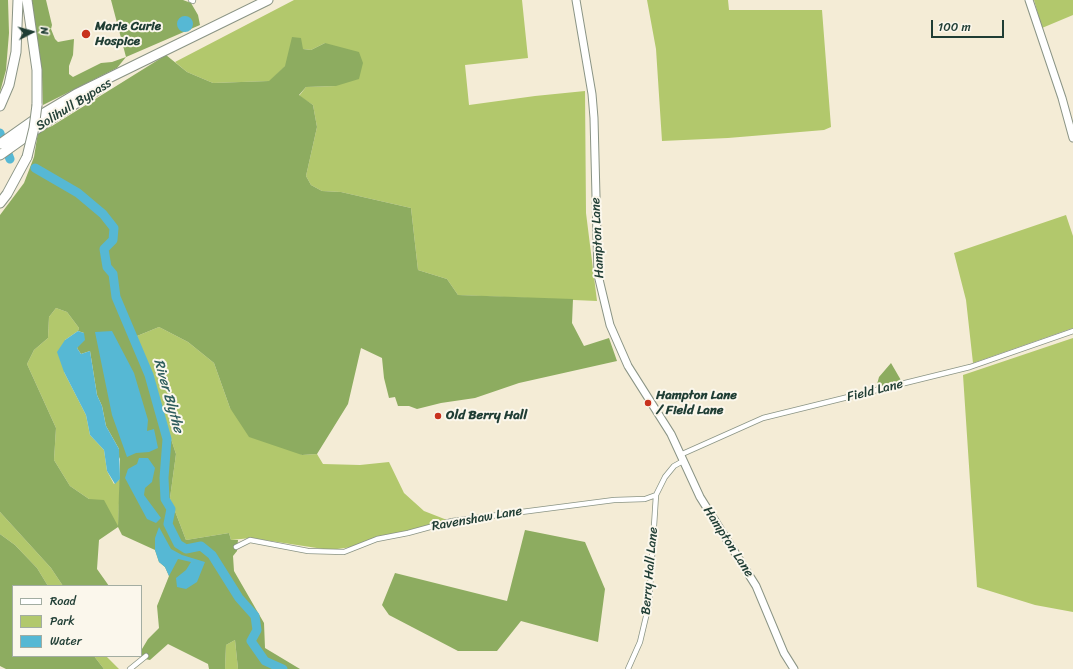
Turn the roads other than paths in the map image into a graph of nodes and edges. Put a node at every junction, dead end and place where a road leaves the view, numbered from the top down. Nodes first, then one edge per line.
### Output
1 (18, 0) edge
2 (27, 0) edge
3 (268, 0) edge
4 (576, 0) edge
5 (1029, 0) edge
6 (149, 58) junction
7 (0, 106) edge
8 (1073, 138) edge
9 (0, 144) edge
10 (0, 155) edge
11 (0, 203) edge
12 (1073, 331) edge
13 (681, 458) junction
14 (656, 495) junction
15 (236, 547) dead end
16 (146, 656) dead end
17 (130, 669) edge
18 (628, 669) edge
19 (794, 669) edge

1 - 7 highway
2 - 11 highway, bridge
3 - 6 highway, Solihull Bypass
4 - 13 main road, Hampton Lane
5 - 8 main road
6 - 9 highway, Solihull Bypass
6 - 10 highway, Solihull Bypass
12 - 13 street, Field Lane
13 - 14 street
13 - 19 main road, Hampton Lane
14 - 15 street, Ravenshaw Lane
14 - 18 street, Berry Hall Lane
16 - 17 street

